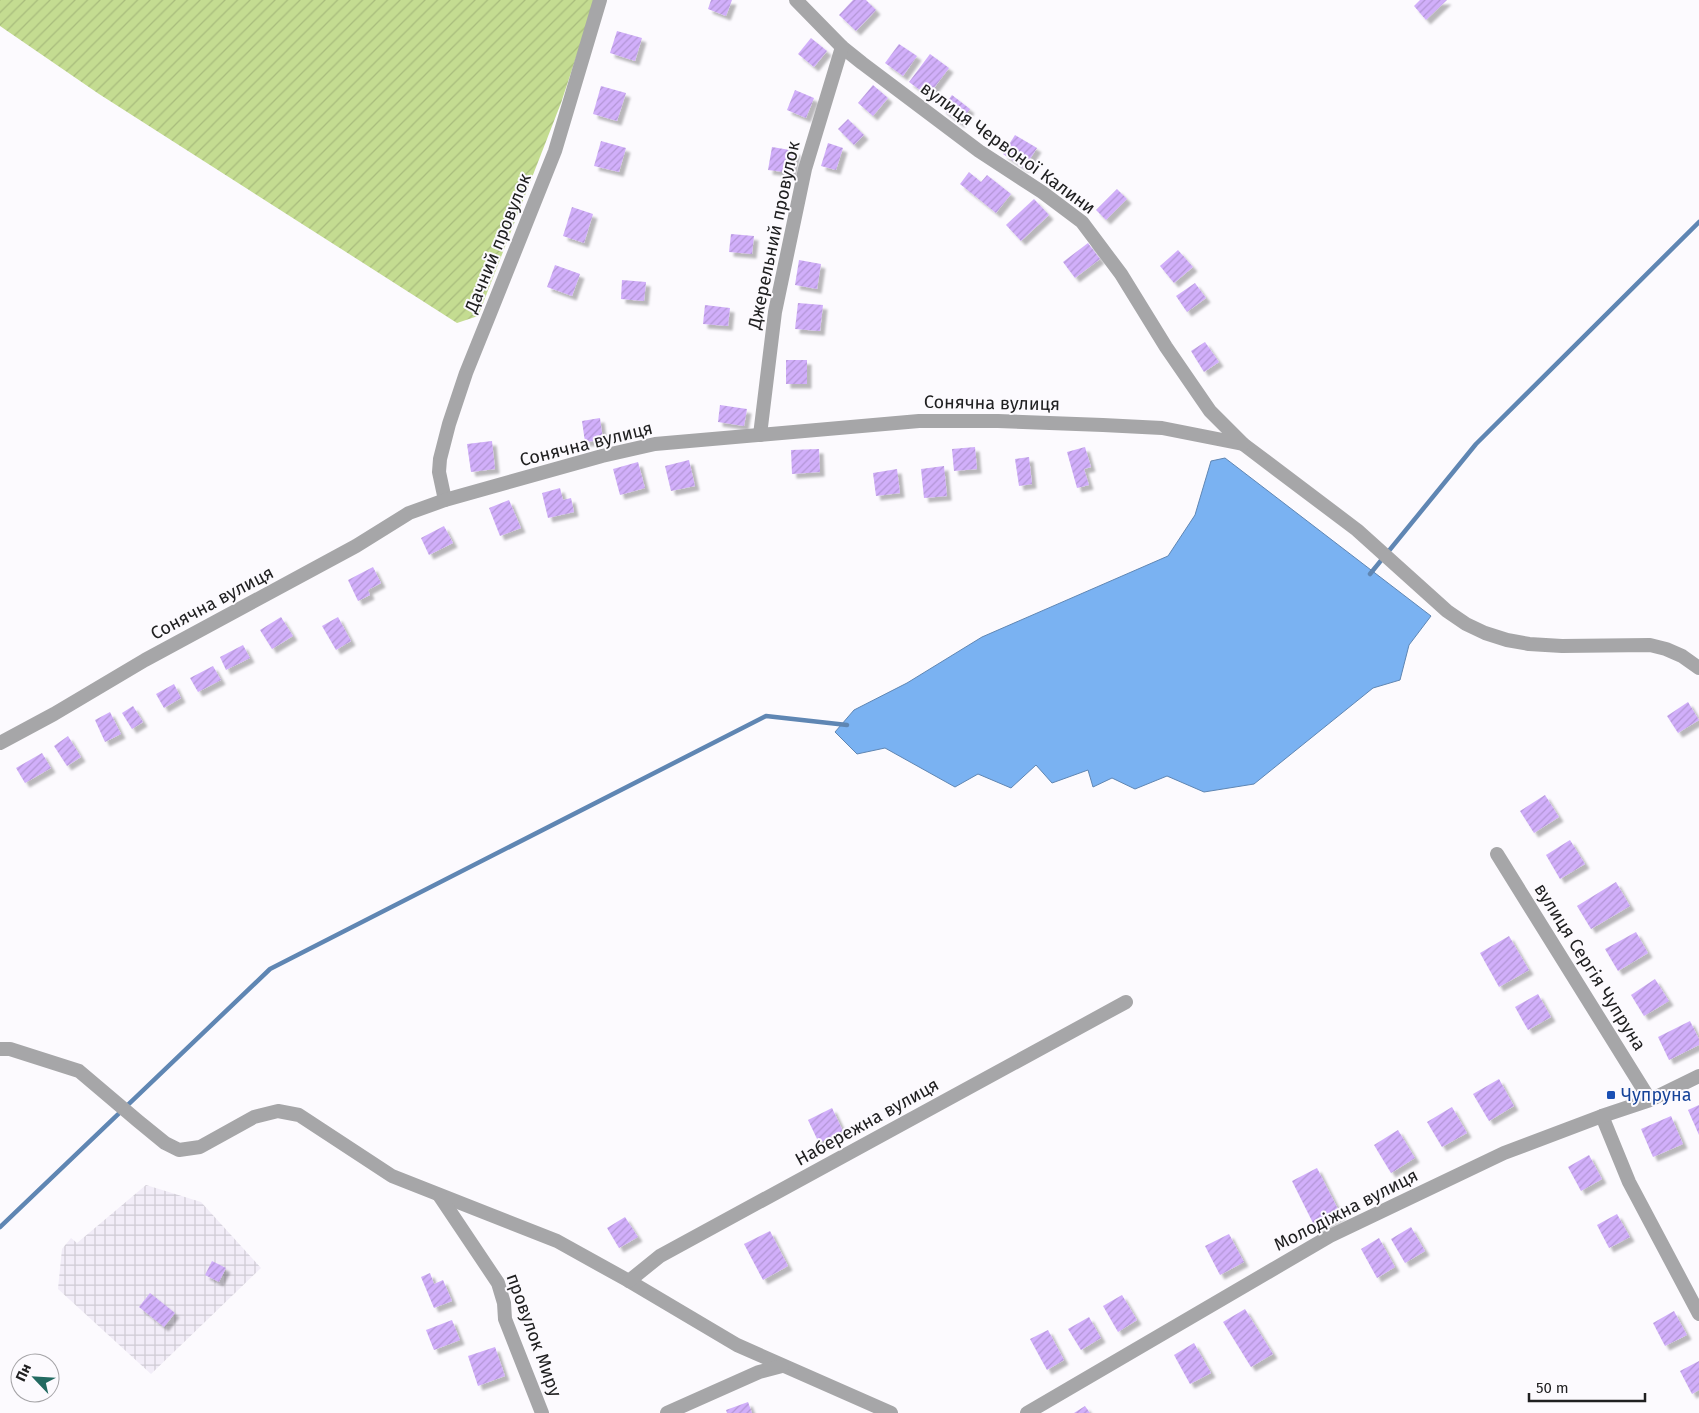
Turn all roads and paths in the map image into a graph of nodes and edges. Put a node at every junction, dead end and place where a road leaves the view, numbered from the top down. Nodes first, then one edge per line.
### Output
1 (600, 0) edge
2 (796, 0) edge
3 (842, 46) junction
4 (760, 435) junction
5 (1243, 444) junction
6 (445, 500) junction
7 (1699, 668) edge
8 (0, 743) edge
9 (1497, 854) dead end
10 (1126, 1002) dead end
11 (0, 1049) edge
12 (1699, 1076) edge
13 (1650, 1100) junction
14 (1602, 1116) junction
15 (439, 1195) junction
16 (630, 1281) junction
17 (1699, 1314) edge
18 (782, 1366) junction
19 (542, 1413) edge
20 (667, 1413) edge
21 (891, 1413) edge
22 (1027, 1413) edge

1 - 6 street, Дачний провулок
2 - 3 street, вулиця Червоної Калини
3 - 4 street, Джерельний провулок
3 - 5 street, вулиця Червоної Калини
4 - 5 street, Сонячна вулиця
4 - 6 street, Сонячна вулиця
5 - 7 street, вулиця Червоної Калини
6 - 8 street, Сонячна вулиця
9 - 13 street, вулиця Сергія Чупруна
10 - 16 street, Набережна вулиця
11 - 15 street
12 - 13 street, Молодіжна вулиця
13 - 14 street, Молодіжна вулиця
14 - 17 street
14 - 22 street, Молодіжна вулиця
15 - 16 street
15 - 19 street, провулок Миру
16 - 18 street
18 - 20 street
18 - 21 street

